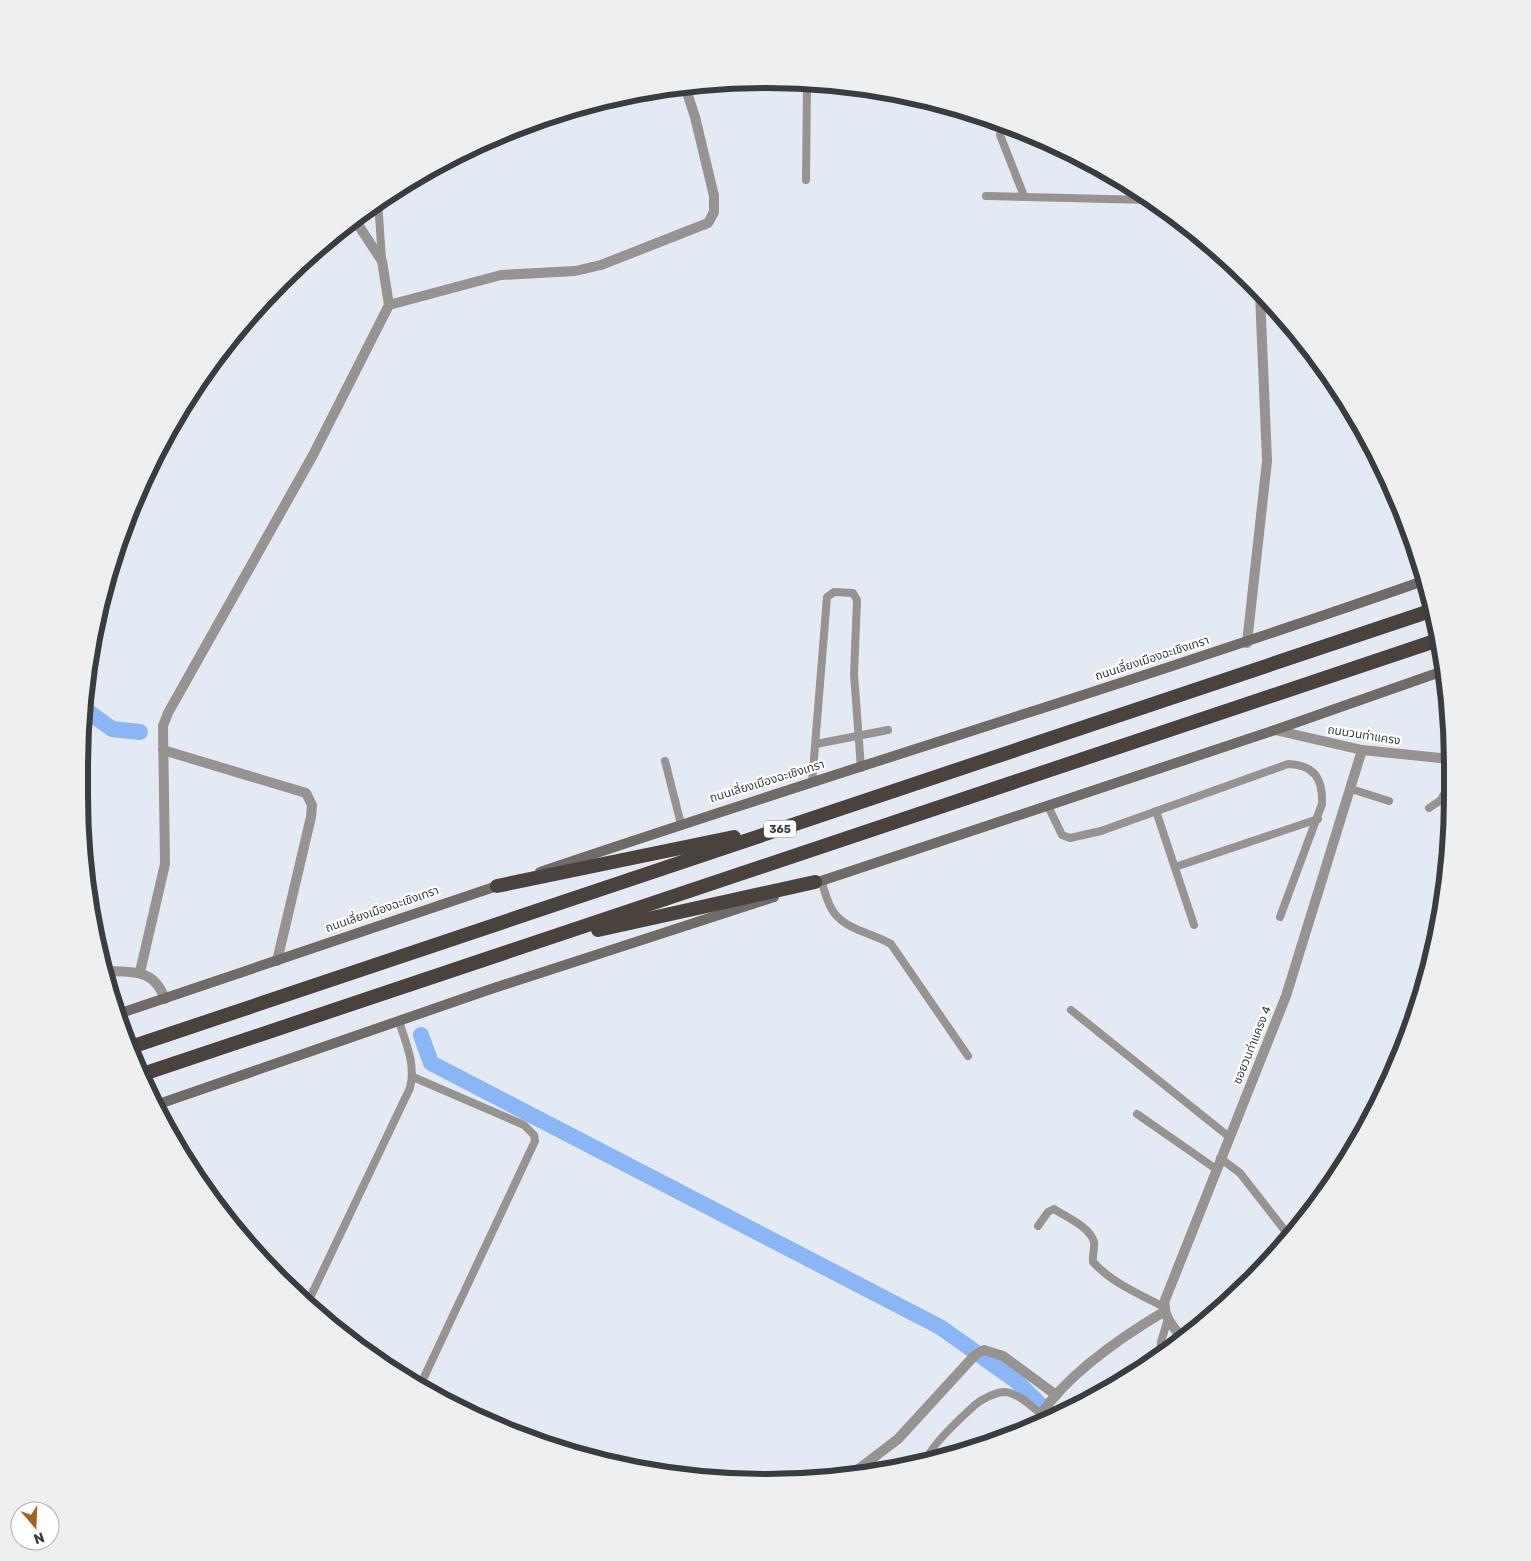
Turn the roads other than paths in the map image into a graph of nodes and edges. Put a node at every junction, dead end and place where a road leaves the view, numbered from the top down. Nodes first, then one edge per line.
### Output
1 (807, 89) edge
2 (687, 92) edge
3 (1000, 135) dead end
4 (806, 180) dead end
5 (986, 196) dead end
6 (1024, 196) junction
7 (1138, 200) edge
8 (379, 210) edge
9 (357, 225) edge
10 (382, 261) junction
11 (1260, 302) edge
12 (389, 305) junction
13 (1418, 583) edge
14 (1425, 612) edge
15 (1432, 642) edge
16 (1247, 643) junction
17 (1437, 673) edge
18 (888, 730) dead end
19 (1275, 730) junction
20 (857, 737) junction
21 (816, 744) junction
22 (163, 750) junction
23 (1362, 750) junction
24 (1444, 758) edge
25 (665, 761) dead end
26 (861, 768) junction
27 (812, 783) junction
28 (1351, 789) junction
29 (1444, 796) edge
30 (1388, 801) dead end
31 (1048, 806) junction
32 (1429, 808) dead end
33 (1156, 811) junction
34 (1318, 819) junction
35 (681, 824) junction
36 (795, 824) junction
37 (1175, 867) junction
38 (818, 881) junction
39 (498, 886) junction
40 (1280, 917) dead end
41 (1194, 925) dead end
42 (530, 944) junction
43 (277, 961) junction
44 (111, 971) edge
45 (140, 972) junction
46 (165, 999) junction
47 (1071, 1010) dead end
48 (123, 1012) edge
49 (398, 1021) junction
50 (135, 1046) edge
51 (968, 1056) dead end
52 (147, 1073) edge
53 (413, 1077) junction
54 (161, 1102) edge
55 (1137, 1114) dead end
56 (1228, 1136) junction
57 (1220, 1158) junction
58 (1216, 1169) junction
59 (1038, 1226) dead end
60 (1285, 1231) edge
61 (310, 1298) edge
62 (1165, 1313) junction
63 (1179, 1332) edge
64 (1161, 1345) edge
65 (422, 1381) edge
66 (1056, 1395) junction
67 (1045, 1413) edge
68 (1041, 1415) edge
69 (929, 1453) edge
70 (862, 1467) edge

1 - 4 lane
2 - 12 street
3 - 6 lane
5 - 6 lane
6 - 7 lane
8 - 10 lane
9 - 10 street
10 - 12 street
11 - 16 street
12 - 22 street
13 - 16 main road, ถนนเลี่ยงเมืองฉะเชิงเทรา
14 - 36 highway, 365
15 - 42 highway, 365
16 - 26 main road, ถนนเลี่ยงเมืองฉะเชิงเทรา
17 - 19 main road
18 - 20 lane
19 - 23 street, ถนนวนท่าแครง
19 - 31 main road
20 - 21 lane
20 - 21 lane
20 - 26 lane
21 - 27 lane
22 - 43 street
22 - 45 street
23 - 24 street, ถนนวนท่าแครง
23 - 28 street, ซอยวนท่าแครง 4
25 - 35 lane
26 - 27 main road, ถนนเลี่ยงเมืองฉะเชิงเทรา
27 - 35 main road, ถนนเลี่ยงเมืองฉะเชิงเทรา
28 - 30 lane
28 - 56 street, ซอยวนท่าแครง 4
29 - 32 lane
31 - 33 lane
31 - 38 main road
33 - 34 lane
33 - 37 lane
34 - 37 lane
34 - 40 lane
35 - 39 main road, ถนนเลี่ยงเมืองฉะเชิงเทรา
36 - 39 highway
36 - 50 highway, 365
37 - 41 lane
38 - 42 highway
38 - 49 main road
38 - 51 lane
39 - 43 main road, ถนนเลี่ยงเมืองฉะเชิงเทรา
42 - 52 highway, 365
43 - 46 main road, ถนนเลี่ยงเมืองฉะเชิงเทรา
44 - 45 street
45 - 46 street
46 - 48 main road, ถนนเลี่ยงเมืองฉะเชิงเทรา
47 - 56 lane
49 - 53 lane
49 - 54 main road
53 - 61 lane
53 - 65 lane
55 - 58 lane
56 - 57 street, ซอยวนท่าแครง 4
57 - 58 street, ซอยวนท่าแครง 4
57 - 60 lane
58 - 62 street, ซอยวนท่าแครง 4
59 - 62 lane
62 - 63 street
62 - 64 lane
62 - 66 street
66 - 67 street
66 - 70 street
68 - 69 lane

